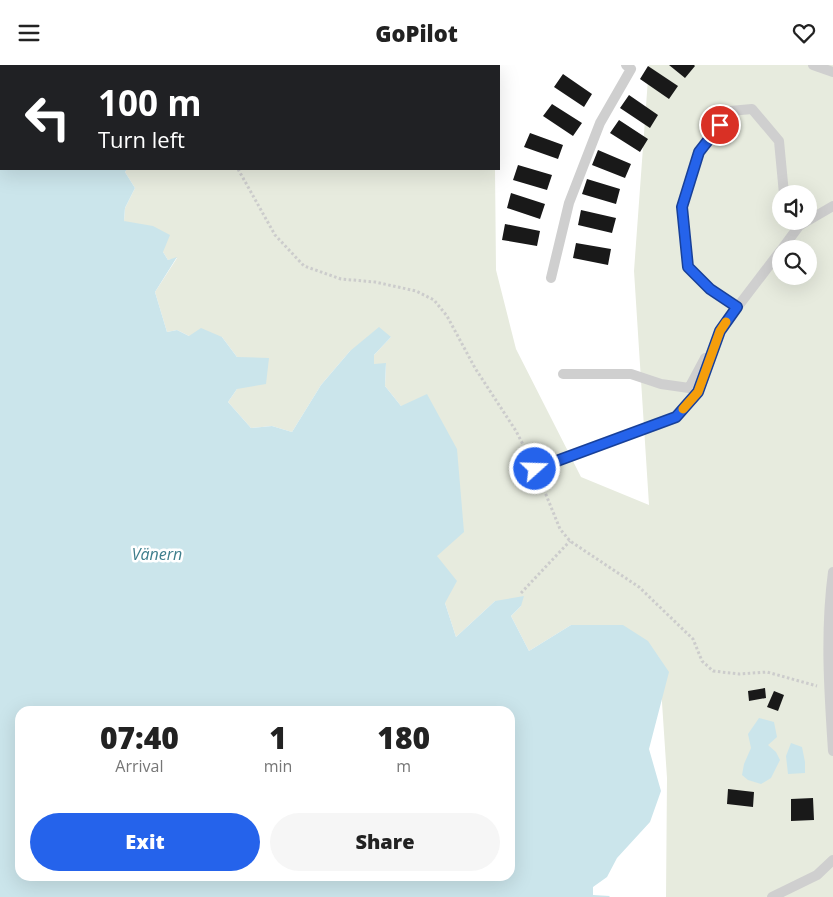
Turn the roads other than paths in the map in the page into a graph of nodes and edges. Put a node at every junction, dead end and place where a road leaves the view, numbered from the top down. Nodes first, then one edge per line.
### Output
1 (626, 65) edge
2 (814, 65) edge
3 (833, 72) edge
4 (783, 185) edge
5 (833, 206) edge
6 (817, 215) edge
7 (797, 230) edge
8 (789, 240) edge
9 (772, 262) edge
10 (551, 278) dead end
11 (737, 307) junction
12 (720, 331) junction
13 (563, 375) dead end
14 (535, 469) road end
15 (833, 572) edge
16 (832, 726) edge
17 (833, 751) edge
18 (833, 859) edge
19 (772, 897) edge

1 - 10 lane
2 - 3 lane
4 - 11 lane
5 - 6 lane
7 - 8 lane
9 - 11 lane
11 - 12 lane
12 - 13 lane
12 - 14 lane
15 - 16 lane
16 - 17 lane
18 - 19 lane

